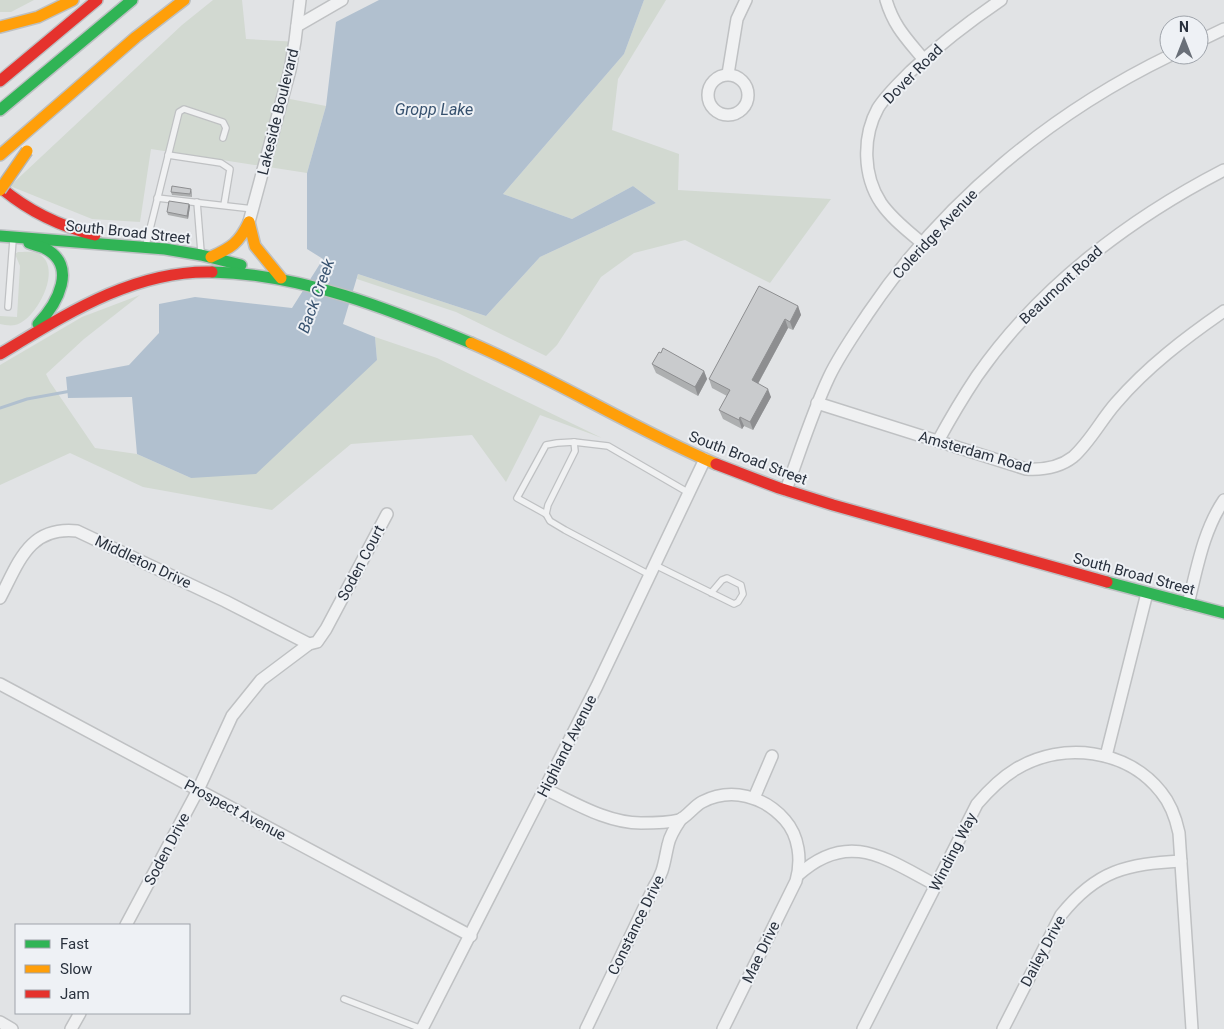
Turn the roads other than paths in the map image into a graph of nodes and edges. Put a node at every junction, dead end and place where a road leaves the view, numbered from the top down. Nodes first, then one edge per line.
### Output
1 (73, 0) edge
2 (97, 0) edge
3 (132, 0) edge
4 (184, 0) edge
5 (300, 0) edge
6 (342, 0) edge
7 (746, 0) edge
8 (886, 0) edge
9 (1001, 0) edge
10 (297, 26) junction
11 (0, 27) edge
12 (1224, 29) edge
13 (1209, 36) edge
14 (136, 37) junction
15 (924, 60) junction
16 (1159, 61) edge
17 (728, 74) dead end
18 (0, 81) edge
19 (0, 109) edge
20 (223, 138) dead end
21 (0, 155) edge
22 (168, 155) junction
23 (1224, 170) edge
24 (0, 188) edge
25 (157, 198) junction
26 (197, 202) junction
27 (224, 205) junction
28 (253, 208) junction
29 (249, 222) junction
30 (0, 236) edge
31 (13, 237) junction
32 (922, 243) junction
33 (146, 245) junction
34 (165, 249) junction
35 (206, 256) junction
36 (285, 279) junction
37 (8, 307) dead end
38 (1224, 311) edge
39 (11, 348) junction
40 (0, 354) edge
41 (817, 403) junction
42 (574, 442) junction
43 (938, 442) junction
44 (705, 459) junction
45 (786, 490) junction
46 (689, 493) junction
47 (1224, 500) edge
48 (387, 514) dead end
49 (546, 514) junction
50 (655, 564) junction
51 (650, 575) junction
52 (711, 593) junction
53 (1147, 593) junction
54 (0, 598) edge
55 (1188, 604) junction
56 (335, 612) joint
57 (1224, 613) edge
58 (309, 644) junction
59 (0, 684) edge
60 (772, 756) dead end
61 (1106, 756) junction
62 (545, 789) junction
63 (198, 790) junction
64 (754, 798) junction
65 (681, 819) junction
66 (1181, 861) junction
67 (798, 875) junction
68 (936, 885) junction
69 (127, 924) edge
70 (470, 936) junction
71 (344, 999) dead end
72 (79, 1014) edge
73 (0, 1022) edge
74 (12, 1029) edge
75 (71, 1029) edge
76 (422, 1029) edge
77 (586, 1029) edge
78 (723, 1029) edge
79 (863, 1029) edge
80 (1003, 1029) edge
81 (1192, 1029) edge

1 - 11 main road
2 - 18 main road
3 - 19 main road
4 - 14 main road
5 - 10 street, Lakeside Boulevard
6 - 10 street
7 - 17 street
8 - 15 street
9 - 15 street, Dover Road
10 - 28 street, Lakeside Boulevard
12 - 13 street
14 - 21 main road
14 - 24 main road, bridge
15 - 32 street, Dover Road
16 - 32 street, Coleridge Avenue
20 - 22 lane
22 - 25 lane
22 - 27 lane
23 - 43 street, Beaumont Road
24 - 33 main road
25 - 26 lane
25 - 33 lane
26 - 27 lane
26 - 35 lane
27 - 28 lane
28 - 29 street, Lakeside Boulevard
29 - 35 main road
29 - 36 main road
30 - 31 main road, South Broad Street
31 - 34 main road, South Broad Street
31 - 37 lane
31 - 39 main road
32 - 41 street, Coleridge Avenue
33 - 34 main road
34 - 35 main road, South Broad Street
35 - 36 main road, South Broad Street
36 - 39 main road, South Broad Street
36 - 44 main road, South Broad Street
38 - 43 street, Amsterdam Road
39 - 40 main road, South Broad Street
41 - 43 street, Amsterdam Road
41 - 45 street, Coleridge Avenue
42 - 46 lane
42 - 49 lane
42 - 49 lane
44 - 45 main road, South Broad Street
44 - 46 street, Highland Avenue
45 - 53 main road, South Broad Street
46 - 50 street, Highland Avenue
47 - 55 street
48 - 56 street, Soden Court
49 - 51 lane
50 - 51 street, Highland Avenue
50 - 52 lane
51 - 62 street, Highland Avenue
52 - 52 lane
53 - 55 main road, South Broad Street
53 - 61 street
54 - 58 street, Middleton Drive
55 - 57 main road, South Broad Street
56 - 58 street, Soden Drive
58 - 63 street, Soden Drive
59 - 63 street, Prospect Avenue
60 - 64 street
61 - 66 street, Winding Way
61 - 68 street, Winding Way
62 - 65 street
62 - 70 street, Highland Avenue
63 - 69 street, Soden Drive
63 - 70 street, Prospect Avenue
64 - 65 street
64 - 67 street
65 - 77 street, Constance Drive
66 - 80 street, Dailey Drive
66 - 81 street, Winding Way
67 - 68 street
67 - 78 street, Mae Drive
68 - 79 street, Winding Way
70 - 76 street, Highland Avenue
71 - 76 lane
72 - 75 street
73 - 74 street

